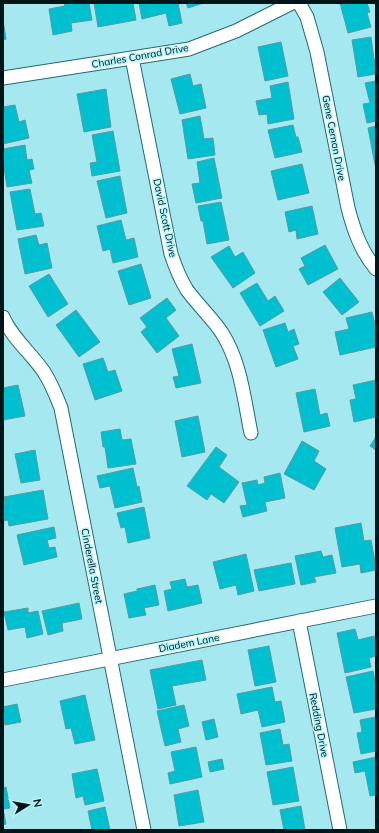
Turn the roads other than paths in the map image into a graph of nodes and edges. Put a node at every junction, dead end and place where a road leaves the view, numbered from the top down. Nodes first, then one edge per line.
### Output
1 (292, 3) edge
2 (299, 3) edge
3 (132, 58) junction
4 (3, 78) edge
5 (376, 269) edge
6 (3, 317) edge
7 (250, 432) dead end
8 (376, 606) edge
9 (299, 621) junction
10 (110, 658) junction
11 (3, 680) edge
12 (144, 830) edge
13 (340, 830) edge

1 - 3 street, Charles Conrad Drive
2 - 5 street, Gene Cernan Drive
3 - 4 street, Charles Conrad Drive
3 - 7 street, David Scott Drive
6 - 10 street, Cinderella Street
8 - 9 street, Diadem Lane
9 - 10 street, Diadem Lane
9 - 13 street, Redding Drive
10 - 11 street, Diadem Lane
10 - 12 street, Cinderella Street

